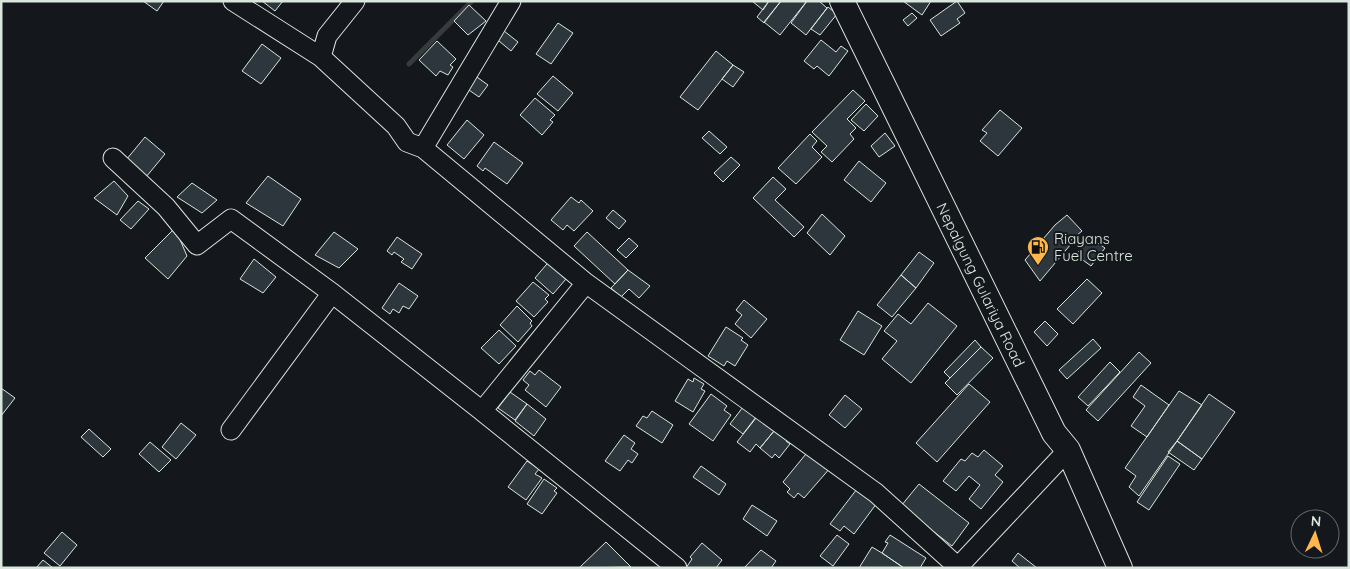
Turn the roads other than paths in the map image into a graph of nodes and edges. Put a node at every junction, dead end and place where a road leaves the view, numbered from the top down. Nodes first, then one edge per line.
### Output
1 (233, 1) edge
2 (355, 1) edge
3 (511, 1) edge
4 (842, 1) edge
5 (321, 57) junction
6 (423, 148) junction
7 (113, 158) dead end
8 (586, 283) junction
9 (332, 293) junction
10 (482, 411) junction
11 (231, 430) dead end
12 (1068, 450) junction
13 (957, 567) edge
14 (676, 568) edge
15 (1120, 568) edge

1 - 5 street
2 - 5 street
3 - 6 street
4 - 12 main road, Nepalgung Gulariya Road
5 - 6 street
6 - 8 street
7 - 9 street
8 - 10 street
8 - 13 street
9 - 10 street
9 - 11 street
10 - 14 street
12 - 13 street
12 - 15 main road, Nepalgung Gulariya Road

